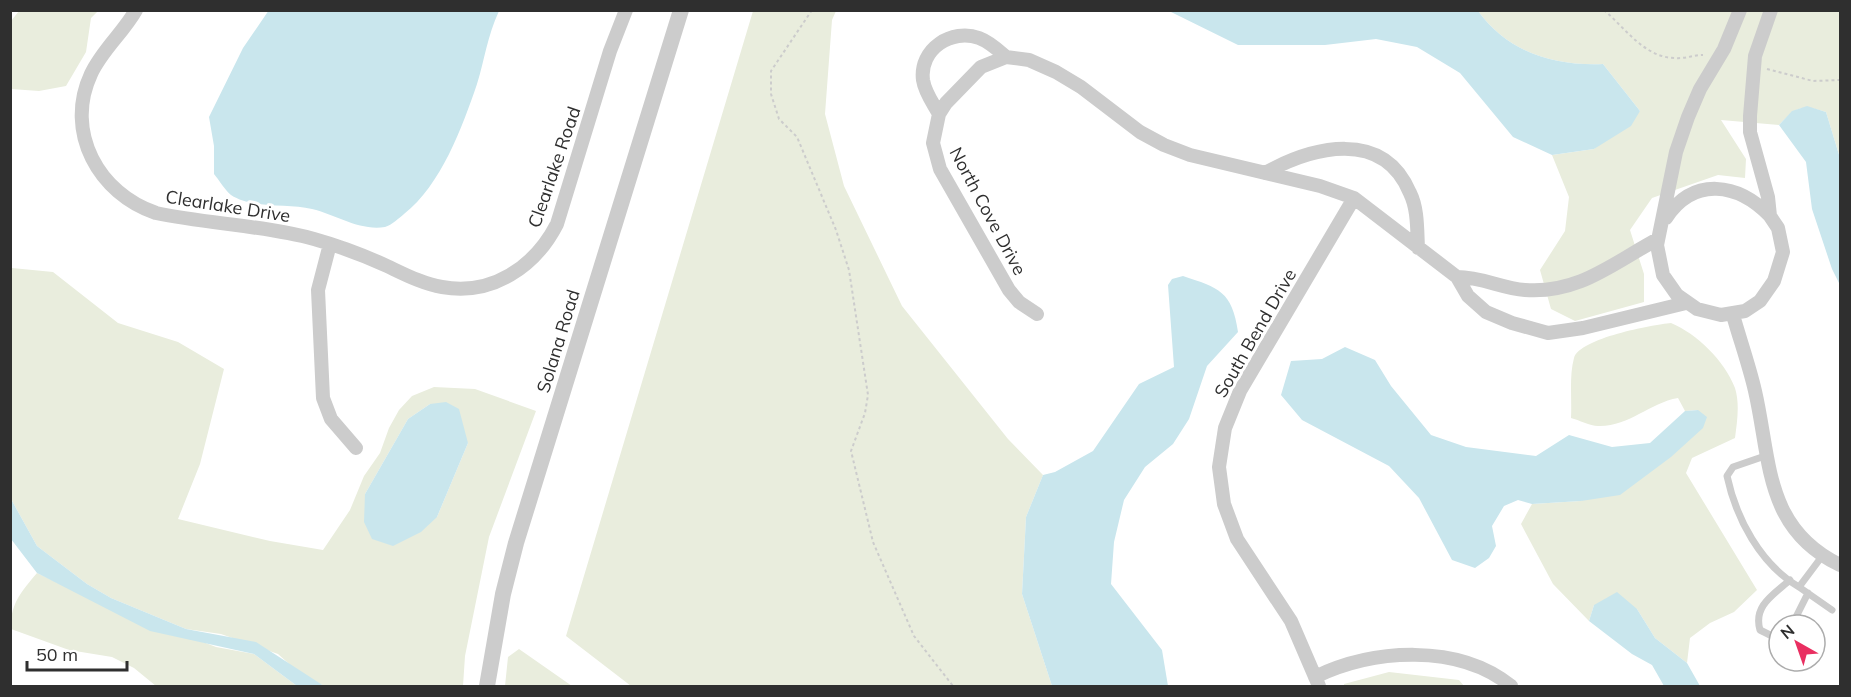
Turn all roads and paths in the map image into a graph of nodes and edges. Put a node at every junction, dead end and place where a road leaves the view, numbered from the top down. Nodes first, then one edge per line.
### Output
1 (136, 10) edge
2 (626, 10) edge
3 (681, 10) edge
4 (812, 10) edge
5 (1740, 10) edge
6 (1771, 10) edge
7 (1006, 57) junction
8 (939, 114) junction
9 (1265, 173) junction
10 (1354, 198) junction
11 (1770, 216) junction
12 (1664, 221) junction
13 (1658, 239) junction
14 (330, 244) junction
15 (1418, 248) junction
16 (1456, 277) junction
17 (1686, 303) junction
18 (1037, 314) dead end
19 (1733, 315) junction
20 (356, 448) dead end
21 (1765, 456) junction
22 (1823, 555) junction
23 (1840, 566) edge
24 (1790, 580) junction
25 (1800, 587) junction
26 (1808, 593) junction
27 (1832, 610) dead end
28 (1798, 613) edge
29 (1767, 634) edge
30 (1317, 682) edge
31 (487, 687) edge
32 (953, 687) edge
33 (1511, 687) edge

1 - 14 street, Clearlake Drive
2 - 14 street, Clearlake Road
3 - 31 street, Solana Road
4 - 32 path
5 - 12 street
6 - 11 street
7 - 8 street
7 - 8 street
7 - 9 street
8 - 18 street, North Cove Drive
9 - 10 street
9 - 15 street
10 - 15 street
10 - 30 street, South Bend Drive
11 - 12 street
11 - 19 street
12 - 13 street
13 - 16 street
13 - 17 street
14 - 20 street
15 - 16 street
16 - 17 street
17 - 19 street
19 - 21 street
21 - 22 street
21 - 24 lane
22 - 23 street
22 - 25 lane
24 - 25 lane
24 - 29 lane
25 - 26 lane
26 - 27 lane
26 - 28 lane
30 - 33 street

